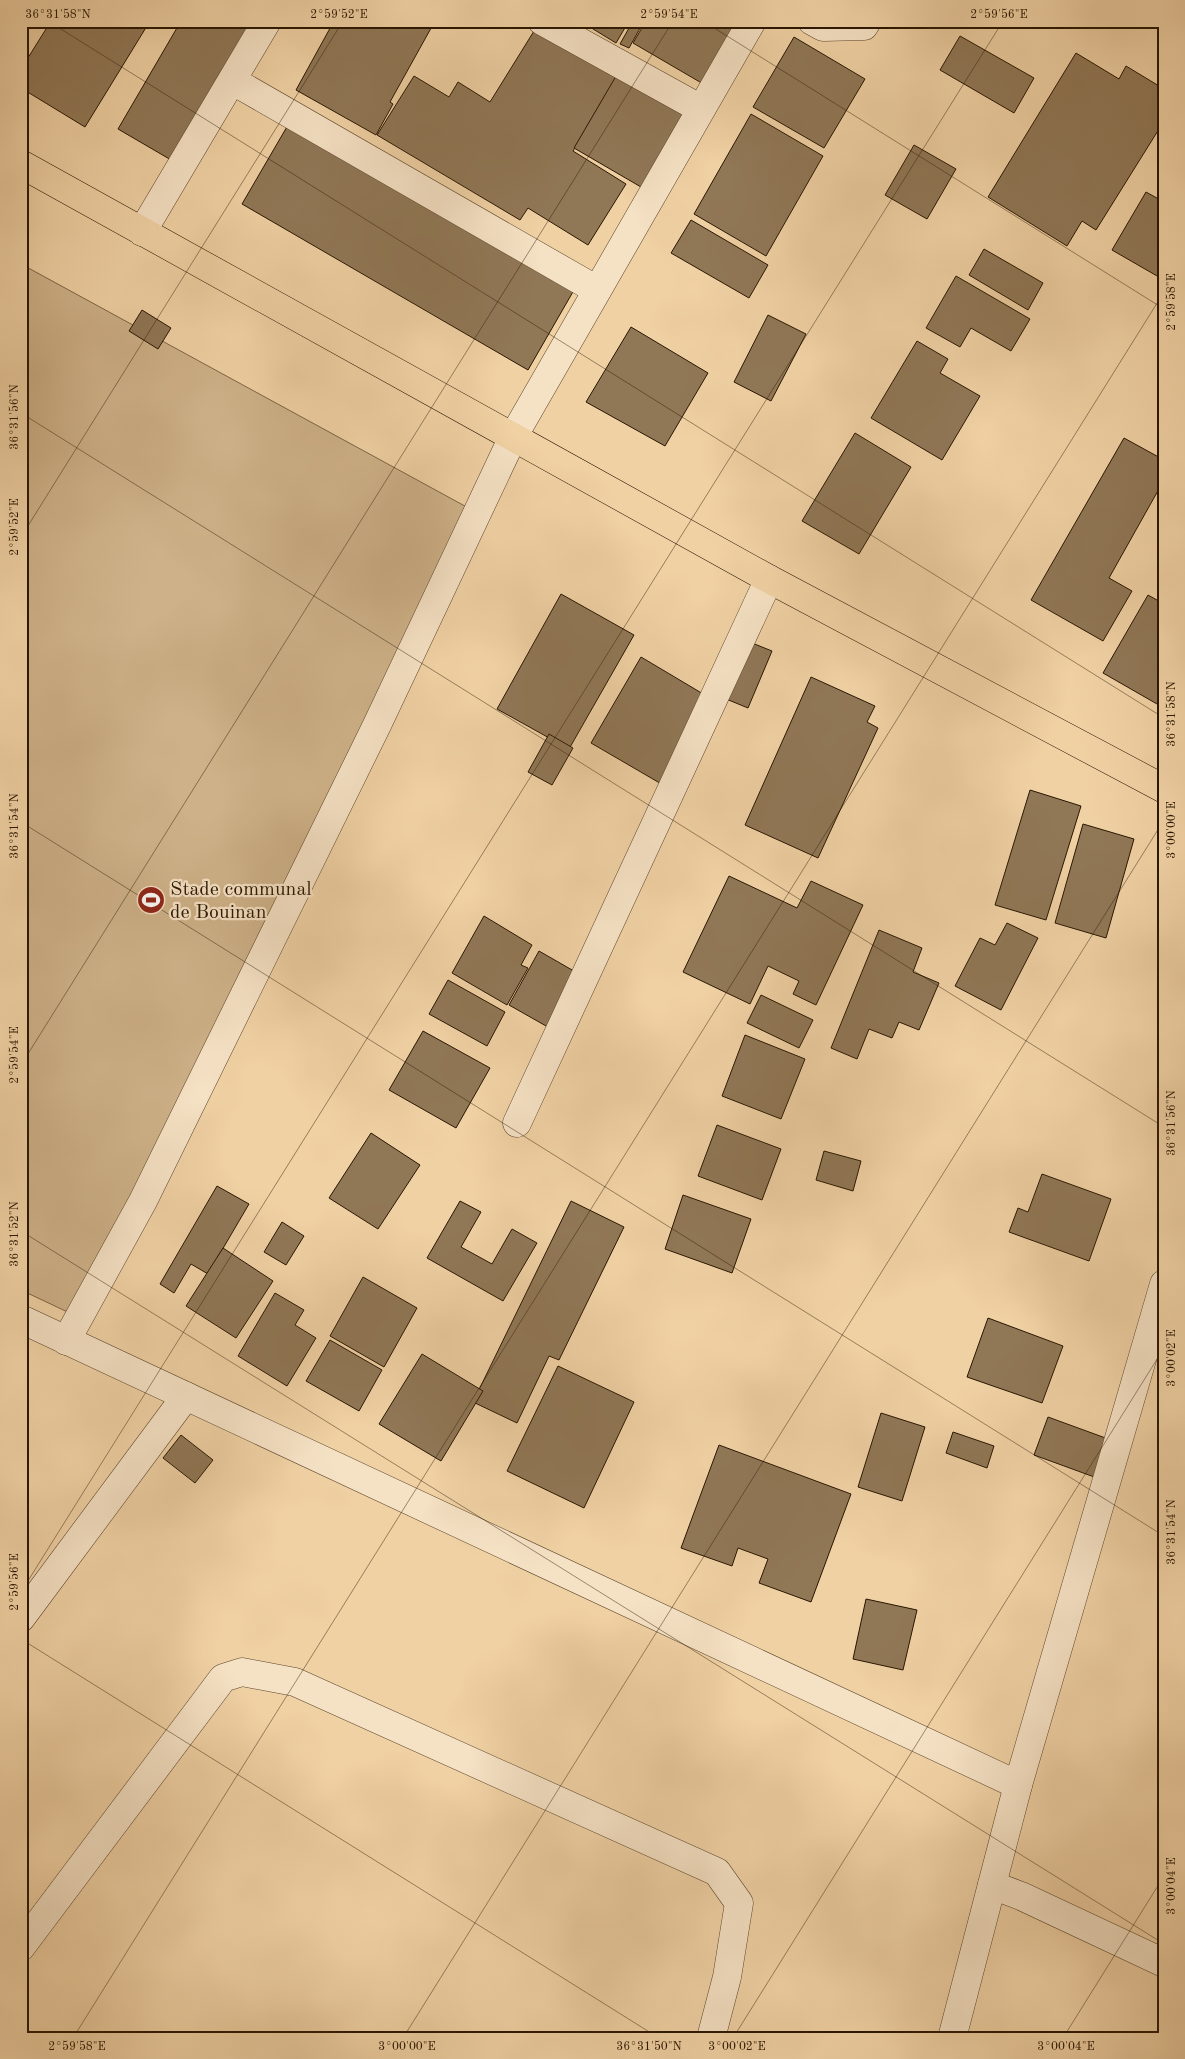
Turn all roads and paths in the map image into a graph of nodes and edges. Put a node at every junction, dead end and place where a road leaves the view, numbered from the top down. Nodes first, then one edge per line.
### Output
1 (267, 21) edge
2 (542, 21) edge
3 (752, 21) edge
4 (812, 21) edge
5 (867, 21) edge
6 (232, 81) junction
7 (701, 110) junction
8 (21, 164) edge
9 (142, 232) junction
10 (597, 290) junction
11 (513, 437) junction
12 (769, 579) junction
13 (1162, 782) edge
14 (517, 1123) dead end
15 (1164, 1284) edge
16 (21, 1319) edge
17 (66, 1340) junction
18 (186, 1396) junction
19 (21, 1618) edge
20 (1018, 1785) junction
21 (992, 1885) junction
22 (21, 1947) edge
23 (1164, 1962) edge
24 (711, 2038) edge
25 (952, 2038) edge

1 - 6 street
2 - 7 street
3 - 7 street
4 - 5 street
6 - 9 street
6 - 10 street
7 - 10 street
8 - 9 main road
9 - 11 main road
10 - 11 street
11 - 12 main road
11 - 17 street
12 - 13 main road
12 - 14 street
15 - 20 street
16 - 17 street
17 - 18 street
18 - 19 street
18 - 20 street
20 - 21 street
21 - 23 street
21 - 25 street
22 - 24 street

